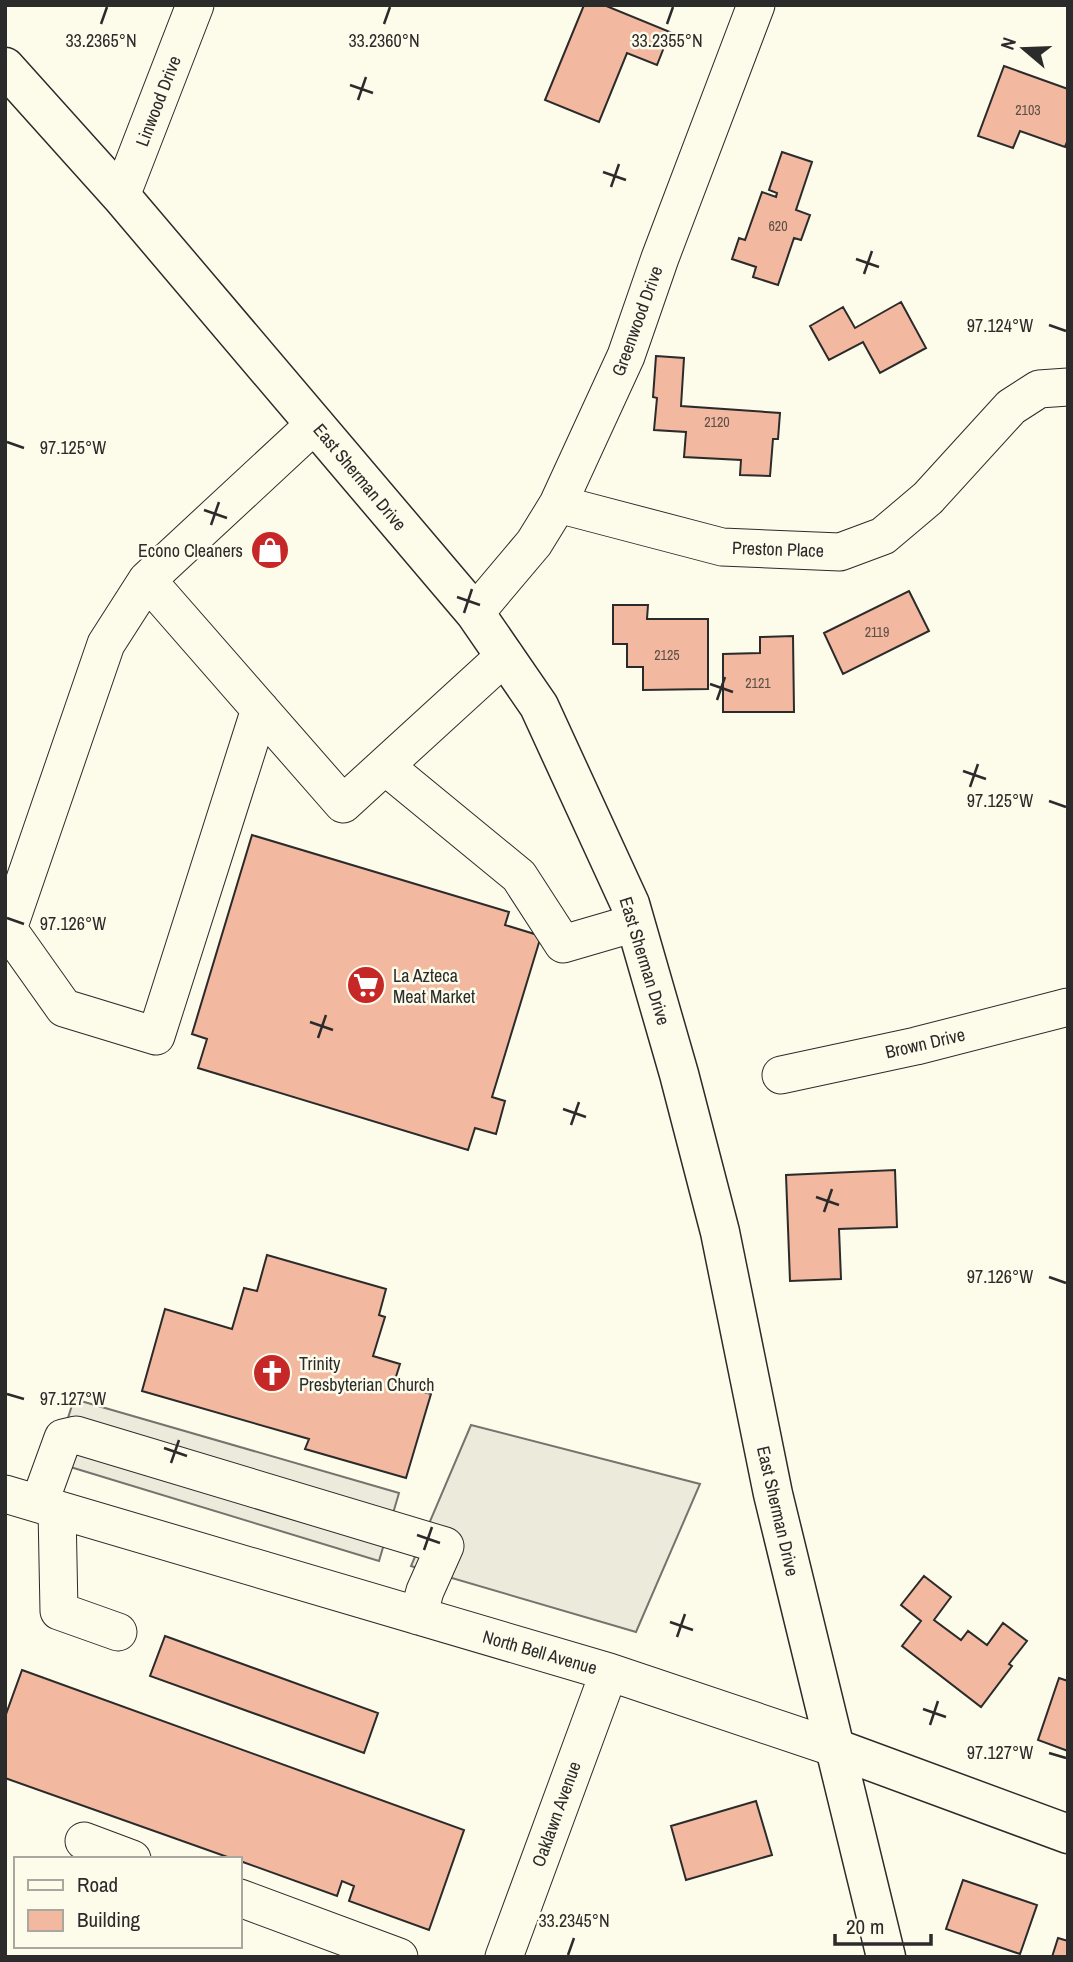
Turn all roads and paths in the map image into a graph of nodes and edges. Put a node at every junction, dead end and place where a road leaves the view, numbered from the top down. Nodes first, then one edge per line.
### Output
1 (195, 5) edge
2 (755, 5) edge
3 (5, 67) edge
4 (121, 196) junction
5 (1068, 387) edge
6 (315, 424) junction
7 (558, 504) junction
8 (147, 580) junction
9 (475, 613) junction
10 (505, 656) junction
11 (260, 709) junction
12 (385, 766) junction
13 (635, 923) junction
14 (1068, 1007) edge
15 (781, 1075) dead end
16 (34, 1503) edge
17 (418, 1616) junction
18 (118, 1632) dead end
19 (609, 1672) junction
20 (835, 1748) junction
21 (1068, 1834) edge
22 (84, 1841) dead end
23 (127, 1857) edge
24 (242, 1899) edge
25 (399, 1957) edge
26 (504, 1957) edge
27 (886, 1957) edge

1 - 4 street, Linwood Drive
2 - 7 street, Greenwood Drive
3 - 4 main road, East Sherman Drive
4 - 6 main road, East Sherman Drive
5 - 7 street, Preston Place
6 - 8 street
6 - 9 main road, East Sherman Drive
7 - 9 street, Greenwood Drive
8 - 11 street
8 - 11 street
9 - 10 main road, East Sherman Drive
10 - 12 street
10 - 13 main road, East Sherman Drive
11 - 12 street
12 - 13 street
13 - 20 main road, East Sherman Drive
14 - 15 street, Brown Drive
16 - 17 street, North Bell Avenue
16 - 17 street
16 - 18 street
17 - 19 street, North Bell Avenue
19 - 20 street, North Bell Avenue
19 - 26 street, Oaklawn Avenue
20 - 21 main road, North Bell Avenue
20 - 27 main road, East Sherman Drive
22 - 23 street
24 - 25 street

